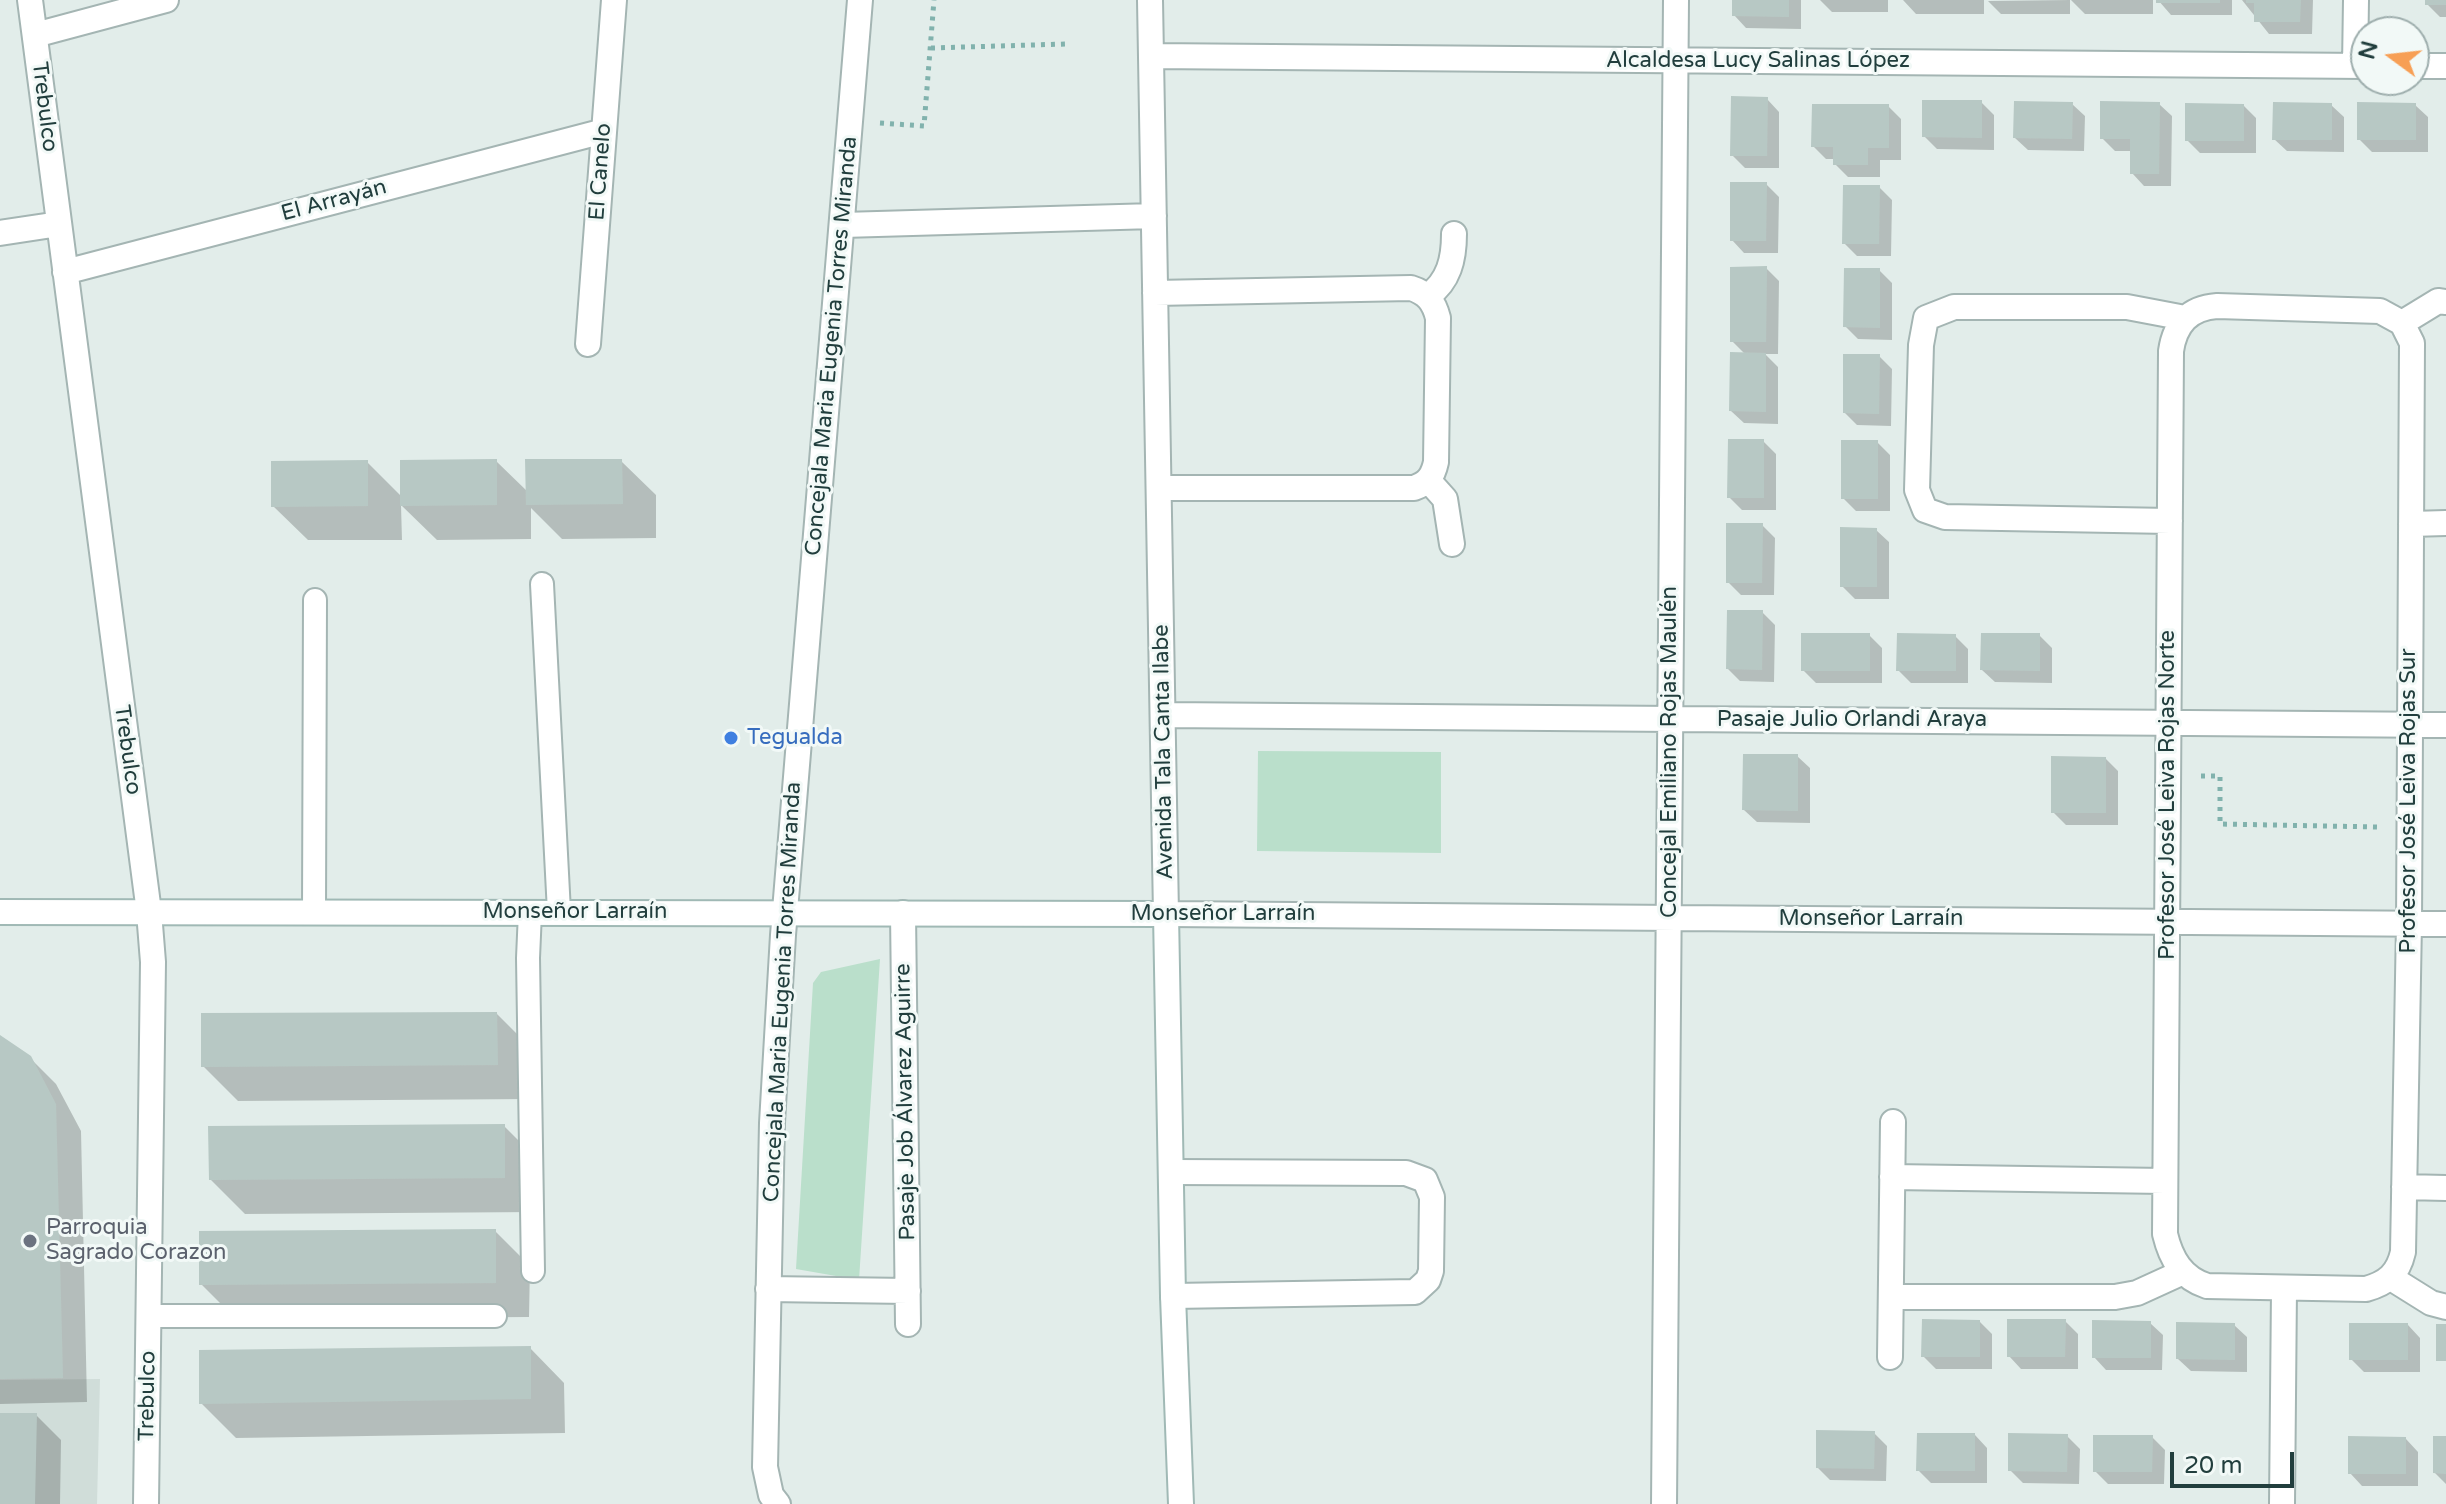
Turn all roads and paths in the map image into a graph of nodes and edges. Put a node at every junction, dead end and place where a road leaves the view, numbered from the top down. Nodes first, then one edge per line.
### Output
1 (30, 0) edge
2 (166, 0) edge
3 (614, 0) edge
4 (860, 0) edge
5 (934, 0) edge
6 (1150, 0) edge
7 (1676, 0) edge
8 (35, 35) junction
9 (1066, 44) dead end
10 (930, 48) junction
11 (1151, 56) junction
12 (1675, 60) junction
13 (2350, 66) edge
14 (851, 121) junction
15 (604, 131) junction
16 (1154, 216) junction
17 (59, 224) junction
18 (843, 225) junction
19 (0, 233) edge
20 (1454, 234) dead end
21 (65, 272) junction
22 (1155, 293) junction
23 (1428, 296) junction
24 (2446, 302) edge
25 (2185, 318) junction
26 (2402, 323) junction
27 (588, 344) dead end
28 (1428, 480) junction
29 (1159, 488) junction
30 (2170, 521) junction
31 (2446, 523) edge
32 (2411, 524) junction
33 (1452, 544) dead end
34 (542, 584) dead end
35 (315, 600) dead end
36 (1163, 715) junction
37 (1670, 719) junction
38 (2169, 723) junction
39 (2410, 725) junction
40 (2446, 725) edge
41 (2197, 776) dead end
42 (2409, 849) junction
43 (0, 912) edge
44 (149, 912) junction
45 (314, 912) junction
46 (530, 912) junction
47 (559, 912) junction
48 (785, 913) junction
49 (903, 913) junction
50 (1166, 914) junction
51 (1669, 918) junction
52 (2167, 921) junction
53 (2409, 923) junction
54 (2446, 924) edge
55 (1893, 1122) dead end
56 (1171, 1172) junction
57 (1892, 1177) junction
58 (2165, 1181) junction
59 (2404, 1187) junction
60 (2446, 1188) edge
61 (533, 1271) dead end
62 (2183, 1272) junction
63 (2391, 1278) junction
64 (768, 1289) junction
65 (2284, 1289) junction
66 (908, 1291) junction
67 (1173, 1296) junction
68 (1891, 1297) junction
69 (2446, 1307) edge
70 (149, 1316) junction
71 (495, 1316) dead end
72 (908, 1324) dead end
73 (1890, 1357) dead end
74 (146, 1504) edge
75 (778, 1504) edge
76 (1181, 1504) edge
77 (1664, 1504) edge
78 (2282, 1504) edge

1 - 8 street, Trebulco
2 - 8 street
3 - 15 street, El Canelo
4 - 14 street, Concejala Maria Eugenia Torres Miranda
5 - 10 path
6 - 11 street, Avenida Tala Canta Ilabe
7 - 12 street, Concejal Emiliano Rojas Maulén
8 - 17 street, Trebulco
9 - 10 path
10 - 14 path
11 - 12 street, Alcaldesa Lucy Salinas López
11 - 16 street, Avenida Tala Canta Ilabe
12 - 13 street, Alcaldesa Lucy Salinas López
12 - 37 street, Concejal Emiliano Rojas Maulén
14 - 18 street, Concejala Maria Eugenia Torres Miranda
15 - 21 street, El Arrayán
15 - 27 street, El Canelo
16 - 18 street
16 - 22 street, Avenida Tala Canta Ilabe
17 - 19 street
17 - 21 street, Trebulco
18 - 48 street, Concejala Maria Eugenia Torres Miranda
20 - 23 street
21 - 44 street, Trebulco
22 - 23 street
22 - 29 street, Avenida Tala Canta Ilabe
23 - 28 street
24 - 26 street
25 - 26 street
25 - 30 street, Profesor José Leiva Rojas Norte
25 - 30 street
26 - 32 street, Profesor José Leiva Rojas Sur
28 - 29 street
28 - 33 street
29 - 36 street, Avenida Tala Canta Ilabe
30 - 38 street, Profesor José Leiva Rojas Norte
31 - 32 street
32 - 39 street, Profesor José Leiva Rojas Sur
34 - 47 lane
35 - 45 lane
36 - 37 street, Pasaje Julio Orlandi Araya
36 - 50 street, Avenida Tala Canta Ilabe
37 - 38 street, Pasaje Julio Orlandi Araya
37 - 51 street, Concejal Emiliano Rojas Maulén
38 - 39 street, Pasaje Julio Orlandi Araya
38 - 52 street, Profesor José Leiva Rojas Norte
39 - 40 street, Pasaje Julio Orlandi Araya
39 - 42 street, Profesor José Leiva Rojas Sur
41 - 42 path
42 - 53 street, Profesor José Leiva Rojas Sur
43 - 44 street, Monseñor Larraín
44 - 45 street, Monseñor Larraín
44 - 70 street, Trebulco
45 - 46 street, Monseñor Larraín
46 - 47 street, Monseñor Larraín
46 - 61 lane
47 - 48 street, Monseñor Larraín
48 - 49 street, Monseñor Larraín
48 - 64 street, Concejala Maria Eugenia Torres Miranda
49 - 50 street, Monseñor Larraín
49 - 66 street, Pasaje Job Álvarez Aguirre
50 - 51 street, Monseñor Larraín
50 - 56 street, Avenida Tala Canta Ilabe
51 - 52 street, Monseñor Larraín
51 - 77 street, Concejal Emiliano Rojas Maulén
52 - 53 street, Monseñor Larraín
52 - 58 street, Profesor José Leiva Rojas Norte
53 - 54 street, Monseñor Larraín
53 - 59 street, Profesor José Leiva Rojas Sur
55 - 57 street
56 - 67 street, Avenida Tala Canta Ilabe
56 - 67 street
57 - 58 street
57 - 68 street
58 - 62 street, Profesor José Leiva Rojas Norte
59 - 60 street
59 - 63 street, Profesor José Leiva Rojas Sur
62 - 65 street
62 - 68 street
63 - 65 street
63 - 69 street
64 - 66 street
64 - 75 street, Concejala Maria Eugenia Torres Miranda
65 - 78 street
66 - 72 street, Pasaje Job Álvarez Aguirre
67 - 76 street, Avenida Tala Canta Ilabe
68 - 73 street
70 - 71 lane
70 - 74 street, Trebulco

